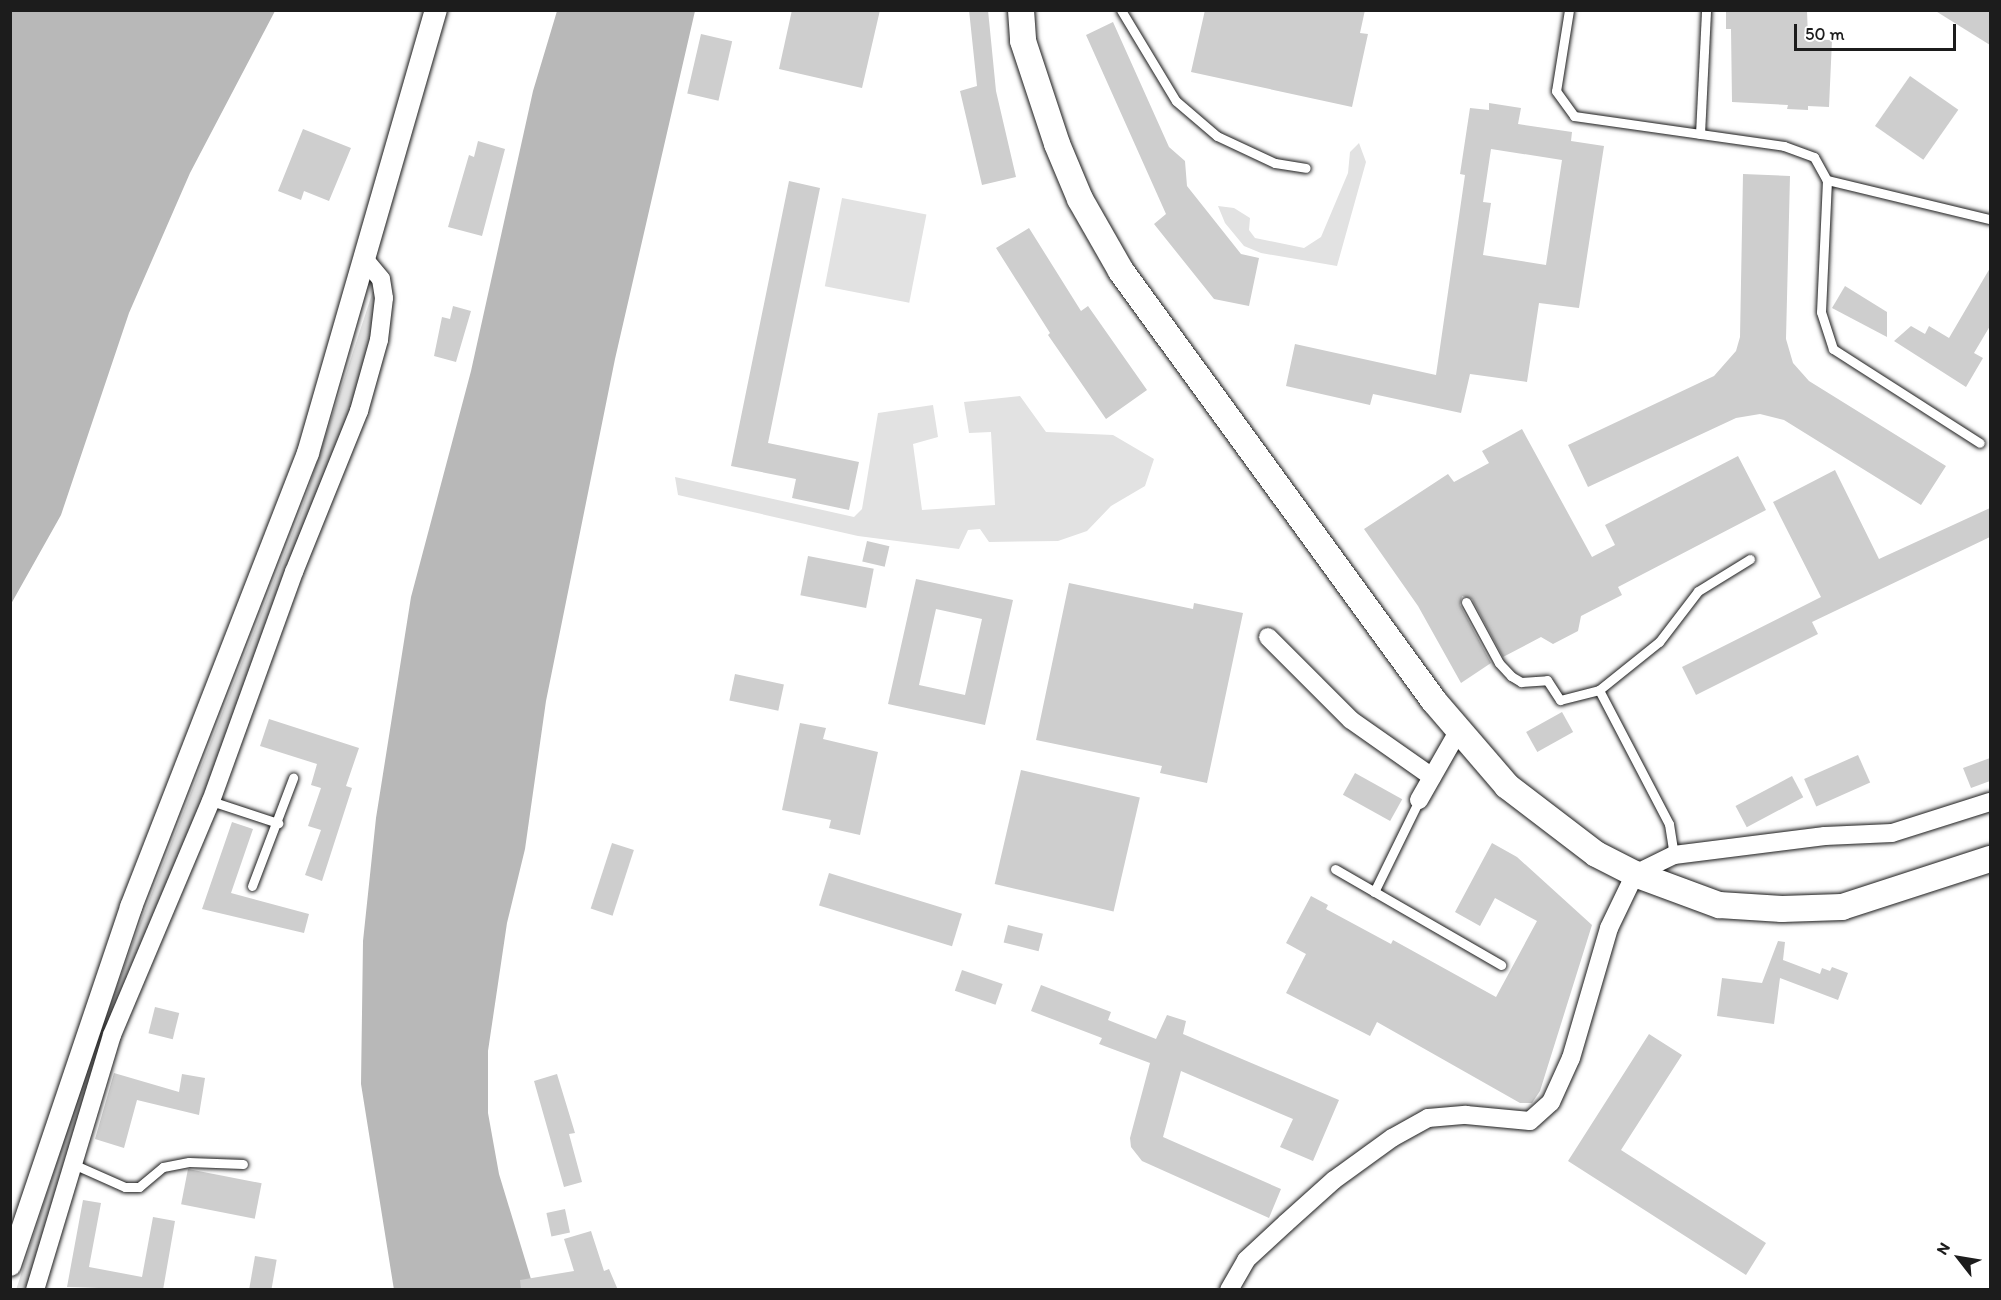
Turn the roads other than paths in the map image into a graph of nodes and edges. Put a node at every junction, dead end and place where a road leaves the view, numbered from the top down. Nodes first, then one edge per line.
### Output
1 (436, 10) edge
2 (1021, 10) edge
3 (1121, 10) edge
4 (1569, 10) edge
5 (1706, 10) edge
6 (1700, 134) junction
7 (1306, 168) dead end
8 (1827, 180) junction
9 (1990, 219) edge
10 (365, 260) junction
11 (1980, 443) dead end
12 (1750, 559) dead end
13 (1466, 602) dead end
14 (1268, 636) dead end
15 (1599, 690) junction
16 (1459, 730) junction
17 (1432, 777) junction
18 (293, 778) dead end
19 (1419, 800) joint
20 (211, 801) junction
21 (1990, 802) edge
22 (278, 823) junction
23 (1674, 855) junction
24 (1990, 859) edge
25 (1335, 869) dead end
26 (1635, 874) junction
27 (252, 886) dead end
28 (1374, 892) junction
29 (1501, 965) dead end
30 (73, 1164) junction
31 (243, 1164) dead end
32 (10, 1265) edge
33 (35, 1290) edge
34 (1229, 1290) edge

1 - 10 street
2 - 16 main road
3 - 7 lane
4 - 6 lane
5 - 6 lane
6 - 8 lane
8 - 9 lane
8 - 11 lane
10 - 20 street
10 - 32 street
12 - 15 lane
13 - 15 lane
14 - 17 street
15 - 23 lane
16 - 17 street
16 - 26 main road
17 - 19 street
18 - 22 lane
19 - 28 lane
20 - 22 lane
20 - 30 street
21 - 23 street
22 - 27 lane
23 - 26 street
24 - 26 main road
25 - 28 lane
26 - 34 street
28 - 29 lane
30 - 31 lane
30 - 33 street

